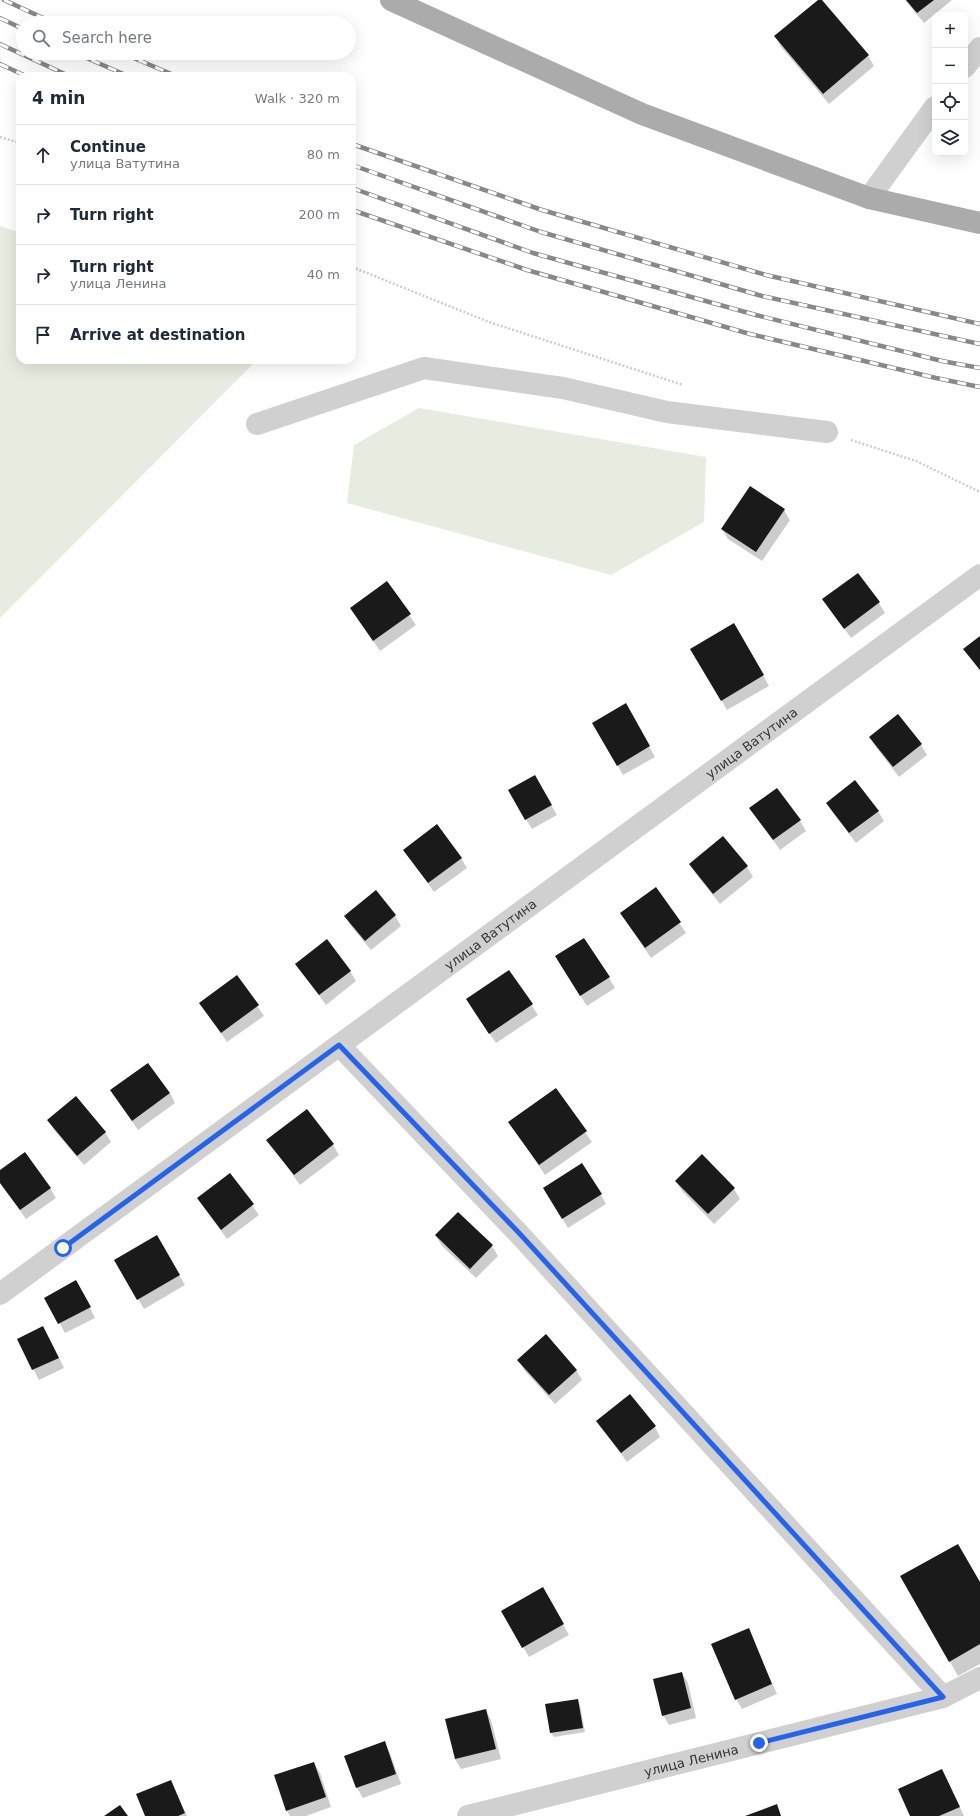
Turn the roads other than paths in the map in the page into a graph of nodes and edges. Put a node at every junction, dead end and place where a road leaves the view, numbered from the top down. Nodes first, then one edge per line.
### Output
1 (391, 0) edge
2 (980, 48) edge
3 (968, 63) edge
4 (932, 111) edge
5 (869, 198) junction
6 (980, 223) edge
7 (257, 424) dead end
8 (827, 432) road end
9 (980, 575) edge
10 (339, 1045) junction
11 (0, 1294) edge
12 (980, 1678) edge
13 (943, 1697) junction
14 (468, 1816) edge

1 - 5 main road
2 - 3 street
4 - 5 street
5 - 6 main road
7 - 8 street
9 - 10 street, улица Ватутина
10 - 11 street, улица Ватутина
10 - 13 street
12 - 13 street, улица Ленина
13 - 14 street, улица Ленина

